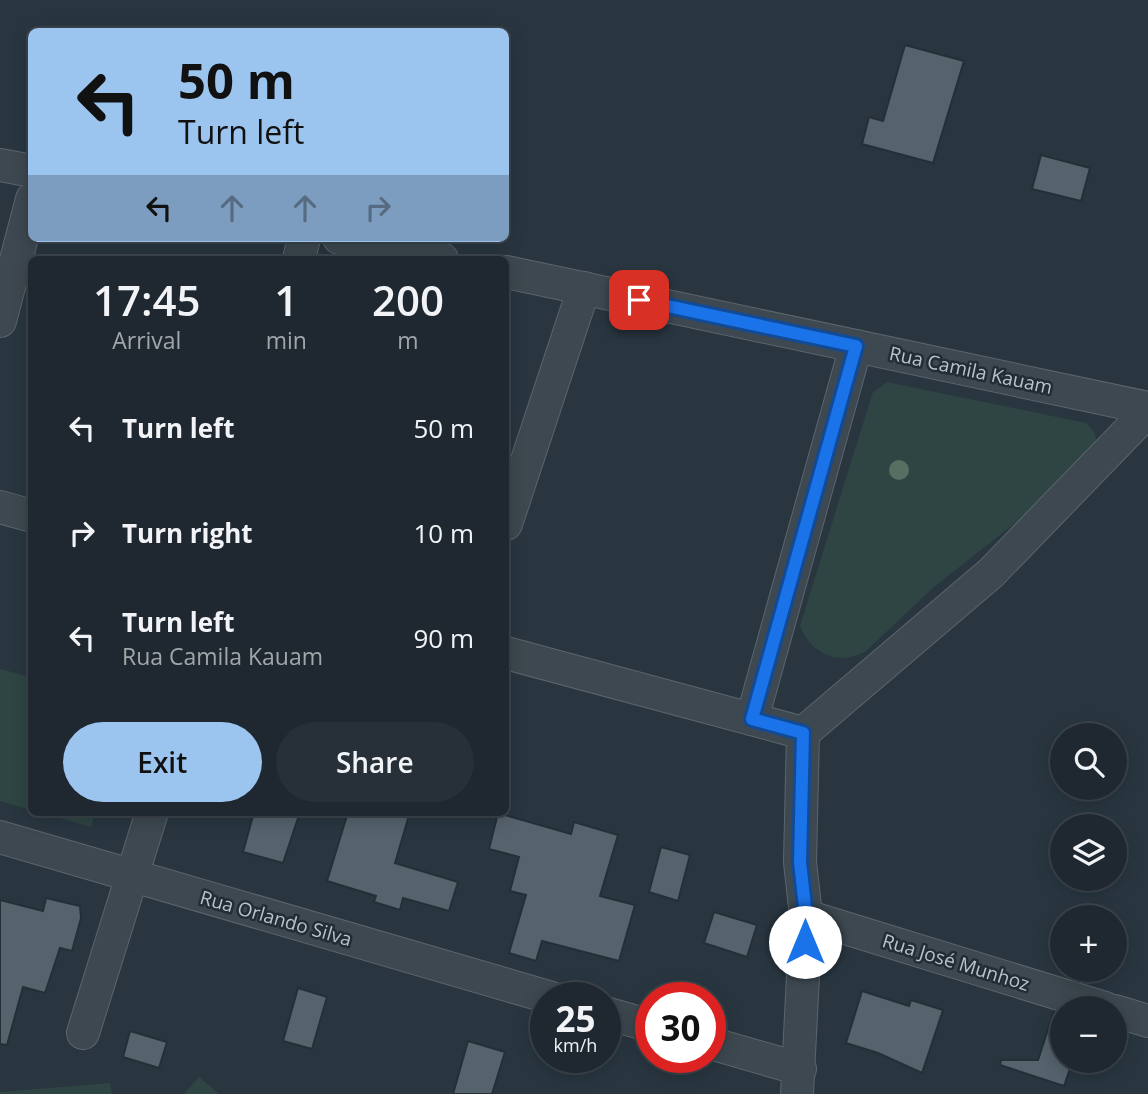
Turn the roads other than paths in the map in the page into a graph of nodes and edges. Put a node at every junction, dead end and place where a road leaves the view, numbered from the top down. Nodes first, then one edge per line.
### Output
1 (0, 165) edge
2 (28, 171) edge
3 (28, 214) edge
4 (359, 242) edge
5 (427, 256) edge
6 (509, 273) edge
7 (584, 288) junction
8 (0, 321) edge
9 (856, 346) junction
10 (1148, 410) edge
11 (0, 507) edge
12 (28, 515) edge
13 (509, 515) edge
14 (509, 654) edge
15 (752, 719) junction
16 (803, 733) junction
17 (151, 816) edge
18 (0, 837) edge
19 (134, 876) junction
20 (806, 916) junction
21 (530, 992) edge
22 (1066, 996) edge
23 (1127, 1015) edge
24 (1148, 1021) edge
25 (82, 1033) dead end
26 (726, 1050) edge
27 (799, 1082) edge

1 - 2 street
3 - 8 street
4 - 5 street
6 - 7 street, Rua Camila Kauam
7 - 9 street, Rua Camila Kauam
7 - 13 street
9 - 10 street, Rua Camila Kauam
9 - 15 street
10 - 16 street
11 - 12 street
14 - 15 street
15 - 16 street
16 - 20 street
17 - 19 street
18 - 19 street, Rua Orlando Silva
19 - 21 street, Rua Orlando Silva
19 - 25 street
20 - 22 street, Rua José Munhoz
20 - 27 street
23 - 24 street
26 - 27 street

